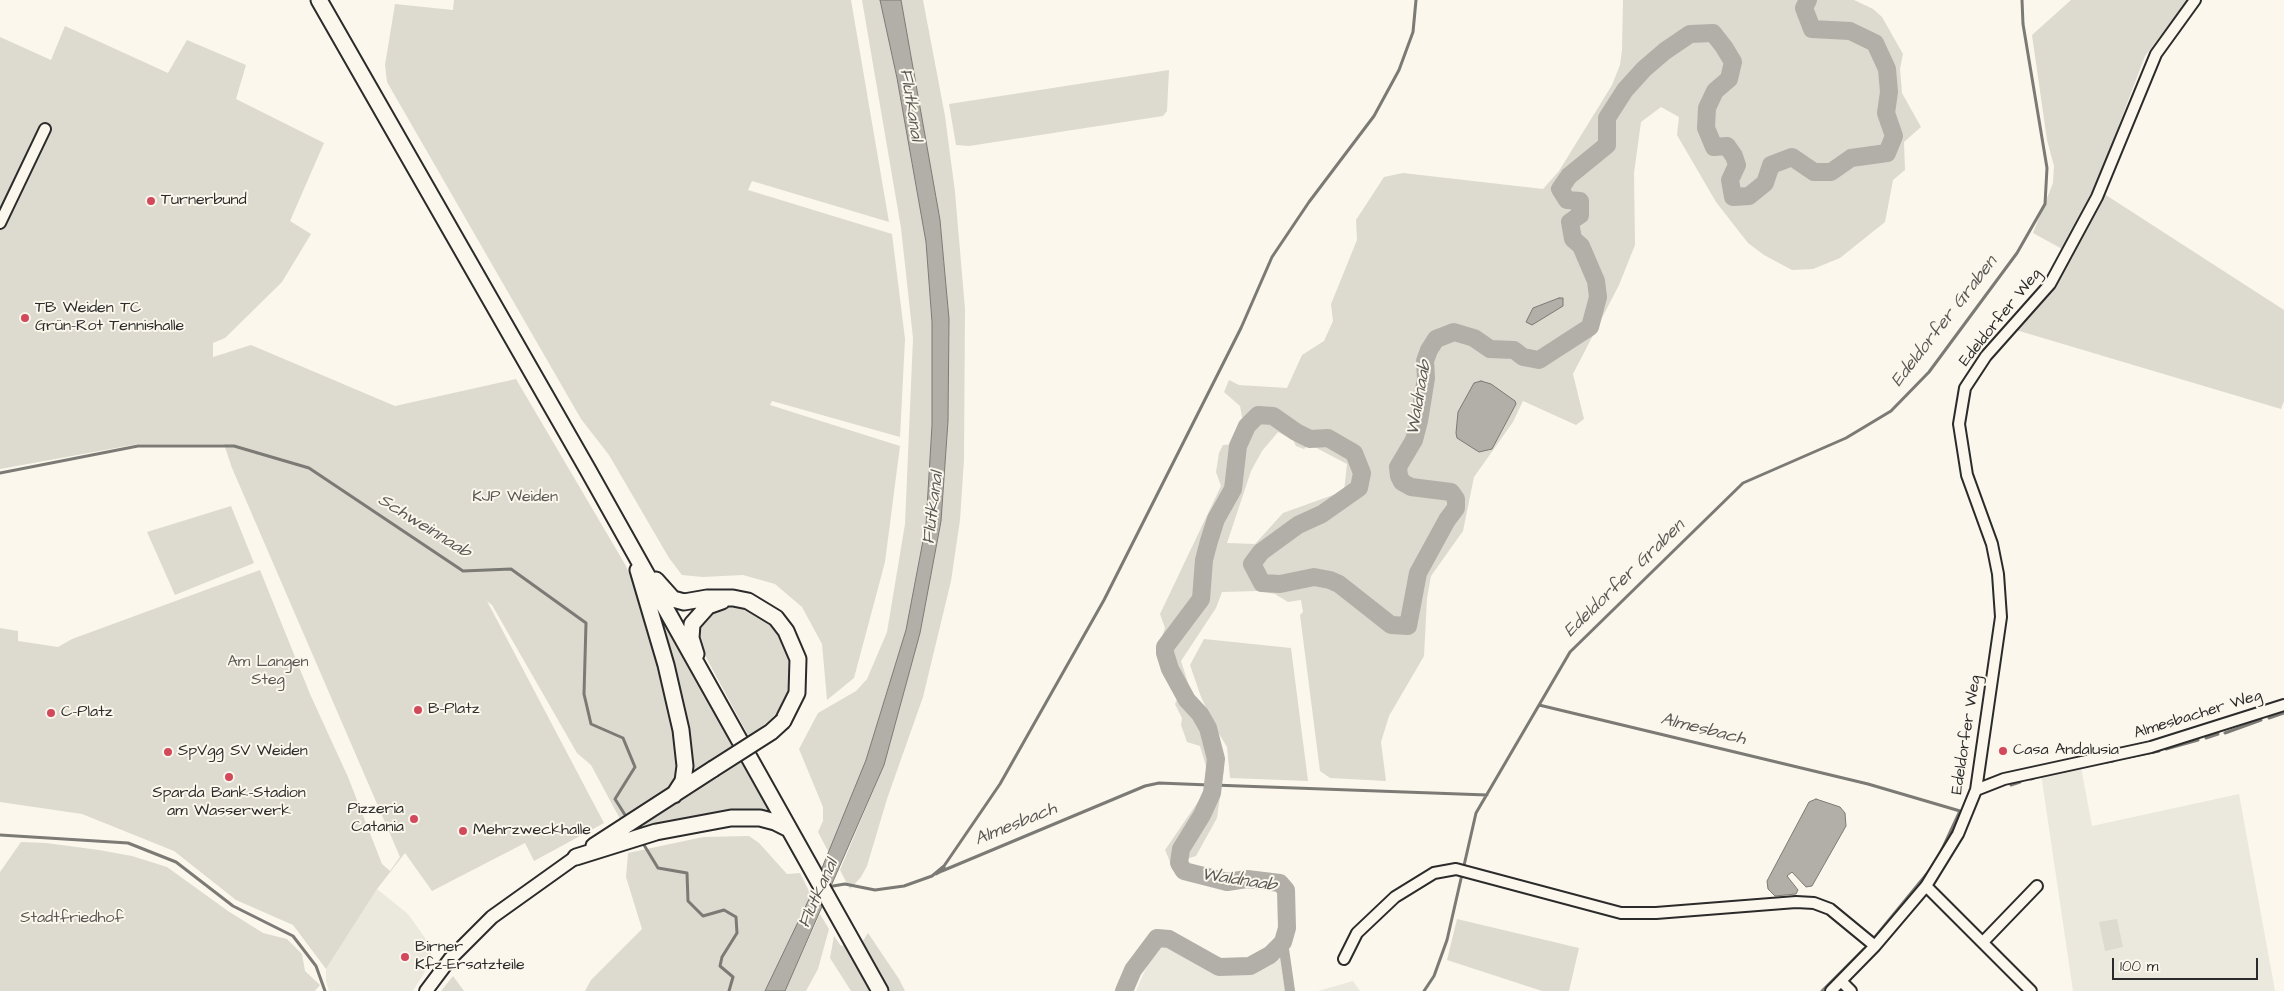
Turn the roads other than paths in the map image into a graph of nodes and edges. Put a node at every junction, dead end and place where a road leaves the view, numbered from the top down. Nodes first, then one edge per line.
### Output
1 (320, 0) edge
2 (2194, 0) edge
3 (45, 129) dead end
4 (0, 223) edge
5 (635, 554) junction
6 (733, 598) junction
7 (705, 680) junction
8 (2284, 705) edge
9 (1976, 790) junction
10 (674, 794) junction
11 (789, 829) junction
12 (608, 842) junction
13 (576, 857) joint
14 (1926, 886) junction
15 (2037, 886) dead end
16 (1983, 942) junction
17 (1875, 946) junction
18 (1344, 959) dead end
19 (1841, 981) junction
20 (426, 991) edge
21 (880, 991) edge
22 (1831, 991) edge
23 (1851, 991) edge
24 (2031, 991) edge

1 - 5 main road
2 - 9 street, Edeldorfer Weg
3 - 4 street
5 - 6 main road
5 - 7 main road
5 - 10 main road
6 - 7 main road
6 - 10 main road, bridge
7 - 11 main road
8 - 9 street, Almesbacher Weg
9 - 14 street, Edeldorfer Weg
10 - 12 main road
11 - 12 main road
11 - 21 main road
12 - 13 main road
13 - 20 street
14 - 16 street
14 - 17 street, Edeldorfer Weg
15 - 16 street
16 - 24 street
17 - 18 street
17 - 19 street, Edeldorfer Weg
19 - 22 street, Edeldorfer Weg
19 - 23 street

